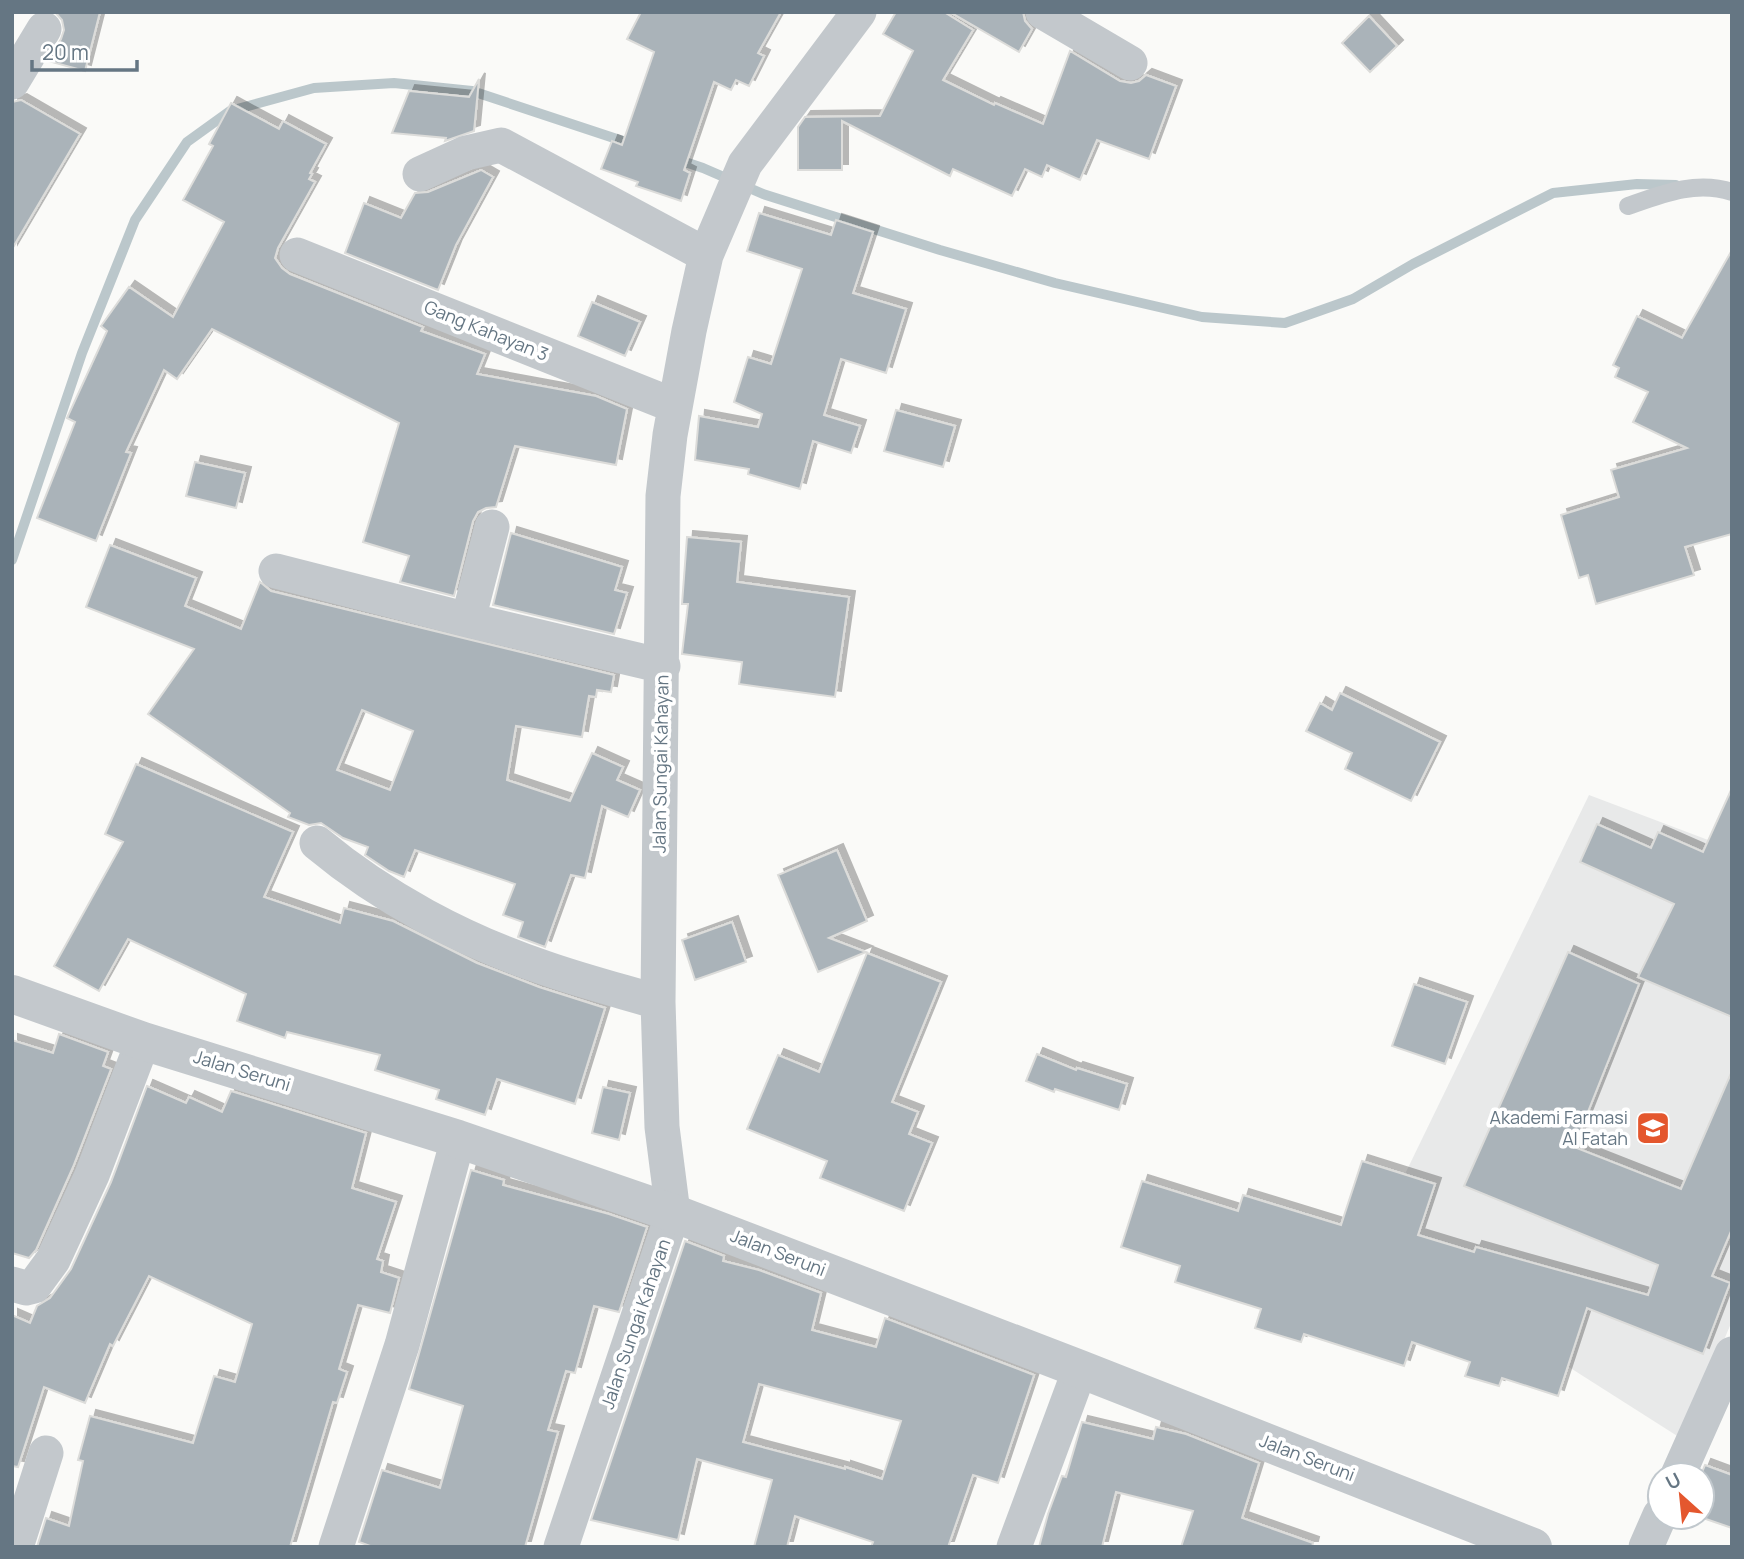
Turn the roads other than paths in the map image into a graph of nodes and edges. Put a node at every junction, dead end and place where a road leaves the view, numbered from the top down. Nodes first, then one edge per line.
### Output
1 (859, 12) edge
2 (1043, 12) edge
3 (44, 29) dead end
4 (1130, 62) dead end
5 (12, 82) edge
6 (420, 174) dead end
7 (1732, 192) edge
8 (1628, 206) dead end
9 (297, 255) dead end
10 (706, 255) junction
11 (675, 406) junction
12 (492, 527) dead end
13 (276, 571) dead end
14 (468, 620) junction
15 (663, 666) junction
16 (317, 843) dead end
17 (12, 993) edge
18 (658, 1002) junction
19 (143, 1041) junction
20 (458, 1139) junction
21 (673, 1213) junction
22 (12, 1284) edge
23 (1732, 1354) edge
24 (1080, 1368) junction
25 (46, 1453) dead end
26 (1684, 1461) edge
27 (16, 1547) edge
28 (336, 1547) edge
29 (561, 1547) edge
30 (1014, 1547) edge
31 (1533, 1547) edge

1 - 10 street, Jalan Sungai Kahayan
2 - 4 street
3 - 5 street
6 - 10 street
7 - 8 lane
9 - 11 street, Gang Kahayan 3
10 - 11 street, Jalan Sungai Kahayan
11 - 15 street, Jalan Sungai Kahayan
12 - 14 street
13 - 14 street
14 - 15 street
15 - 18 street, Jalan Sungai Kahayan
16 - 18 street
17 - 19 street, Jalan Seruni
18 - 21 street, Jalan Sungai Kahayan
19 - 20 street, Jalan Seruni
19 - 22 street
20 - 21 street, Jalan Seruni
20 - 28 street
21 - 24 street, Jalan Seruni
21 - 29 street, Jalan Sungai Kahayan
23 - 26 street
24 - 30 street
24 - 31 street, Jalan Seruni
25 - 27 street

